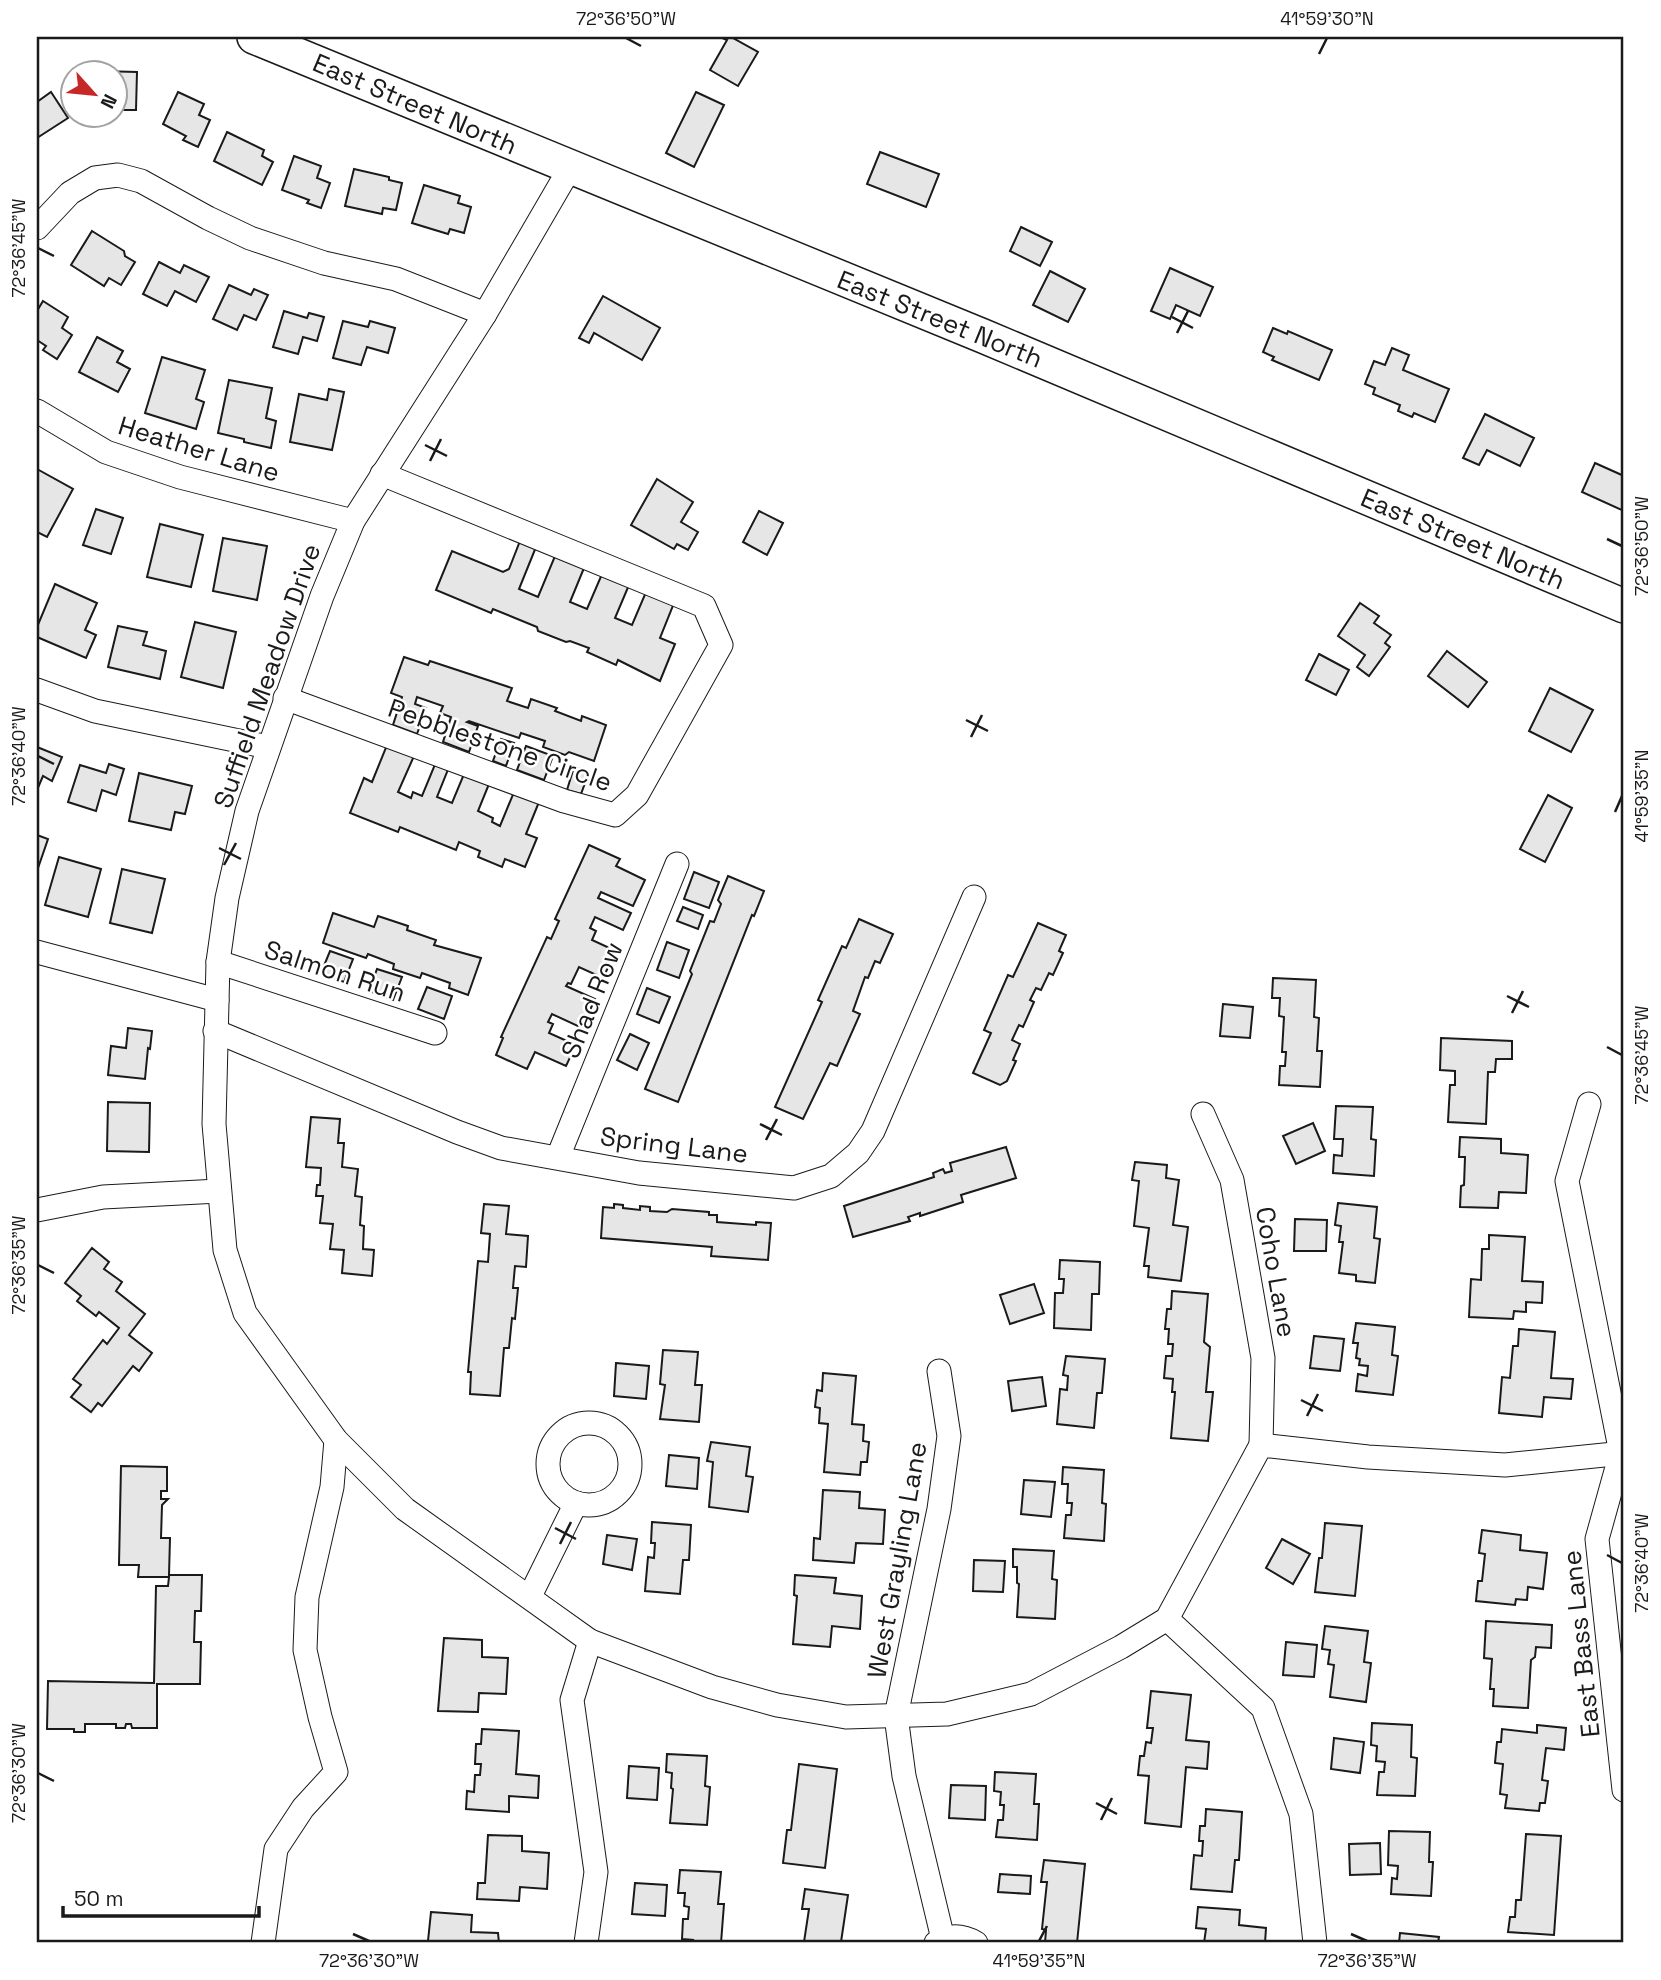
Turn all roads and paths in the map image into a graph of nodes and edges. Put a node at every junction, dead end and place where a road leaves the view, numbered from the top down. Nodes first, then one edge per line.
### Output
1 (254, 37) edge
2 (570, 168) junction
3 (37, 228) edge
4 (485, 314) junction
5 (37, 411) edge
6 (383, 474) junction
7 (353, 521) junction
8 (1624, 606) edge
9 (37, 690) edge
10 (285, 698) junction
11 (268, 747) junction
12 (677, 864) dead end
13 (974, 897) dead end
14 (37, 952) edge
15 (218, 962) junction
16 (217, 1000) junction
17 (215, 1031) junction
18 (435, 1033) dead end
19 (1589, 1104) dead end
20 (1203, 1114) dead end
21 (558, 1157) junction
22 (219, 1191) junction
23 (37, 1210) edge
24 (939, 1371) dead end
25 (336, 1440) junction
26 (1261, 1445) junction
27 (1623, 1453) edge
28 (576, 1503) dead end
29 (530, 1597) junction
30 (1167, 1619) junction
31 (590, 1641) junction
32 (897, 1716) junction
33 (1624, 1790) edge
34 (939, 1941) edge
35 (263, 1942) edge
36 (586, 1943) edge
37 (976, 1943) edge
38 (1315, 1943) edge

1 - 2 main road, East Street North
2 - 4 street, Suffield Meadow Drive
2 - 8 main road, East Street North
3 - 4 street
4 - 6 street, Suffield Meadow Drive
5 - 7 street, Heather Lane
6 - 7 street, Suffield Meadow Drive
6 - 10 street, Pebblestone Circle
7 - 10 street, Suffield Meadow Drive
9 - 11 street
10 - 11 street, Suffield Meadow Drive
11 - 15 street, Suffield Meadow Drive
12 - 21 street, Shad Row
13 - 21 street, Spring Lane
14 - 16 street
15 - 16 street, Suffield Meadow Drive
15 - 18 street, Salmon Run
16 - 17 street, Suffield Meadow Drive
17 - 21 street, Spring Lane
17 - 22 street, Suffield Meadow Drive
19 - 27 street
20 - 26 street, Coho Lane
22 - 23 street
22 - 25 street, Suffield Meadow Drive
24 - 32 street, West Grayling Lane
25 - 29 street, Suffield Meadow Drive
25 - 35 street
26 - 27 street
26 - 30 street
27 - 33 street, East Bass Lane
28 - 29 street
29 - 31 street, Suffield Meadow Drive
30 - 32 street, Suffield Meadow Drive
30 - 38 street
31 - 32 street, Suffield Meadow Drive
31 - 36 street
32 - 34 street, West Grayling Lane
34 - 37 street

